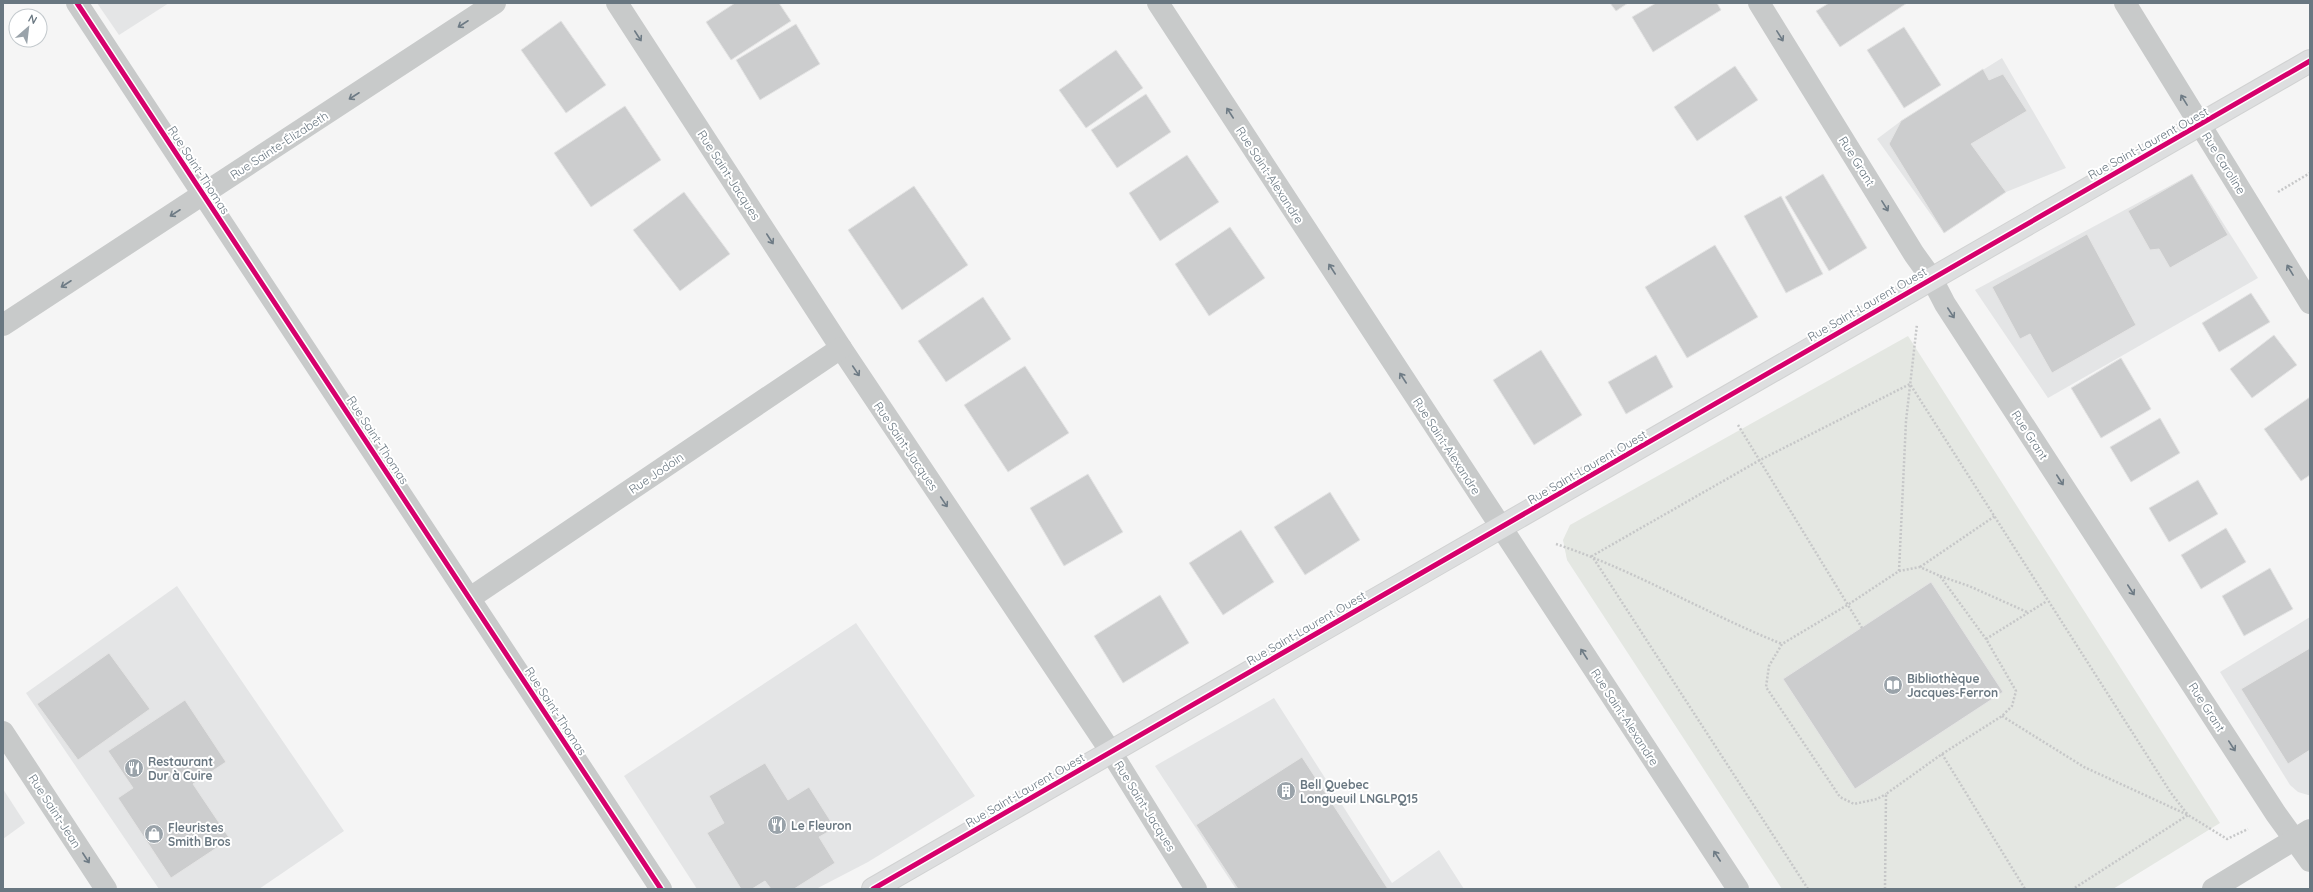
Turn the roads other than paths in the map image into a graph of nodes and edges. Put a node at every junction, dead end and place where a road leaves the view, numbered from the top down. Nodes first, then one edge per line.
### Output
1 (77, 3) edge
2 (495, 3) edge
3 (617, 3) edge
4 (1158, 3) edge
5 (1759, 3) edge
6 (2125, 3) edge
7 (2310, 61) edge
8 (2200, 126) junction
9 (204, 194) junction
10 (1932, 279) junction
11 (2310, 303) edge
12 (3, 326) edge
13 (841, 348) junction
14 (1501, 528) junction
15 (470, 598) junction
16 (3, 732) edge
17 (1111, 752) junction
18 (2302, 835) edge
19 (2310, 861) edge
20 (106, 889) edge
21 (660, 889) edge
22 (873, 889) edge
23 (1196, 889) edge
24 (1738, 889) edge
25 (2213, 889) edge

1 - 9 street, Rue Saint-Thomas
2 -> 9 street, Rue Sainte-Élizabeth
3 -> 13 street, Rue Saint-Jacques
14 -> 4 street, Rue Saint-Alexandre
5 -> 10 street, Rue Grant
8 -> 6 street, Rue Caroline
7 - 8 street, Rue Saint-Laurent Ouest
8 - 10 street, Rue Saint-Laurent Ouest
11 -> 8 street, Rue Caroline
9 -> 12 street, Rue Sainte-Élizabeth
9 - 15 street, Rue Saint-Thomas
10 - 14 street, Rue Saint-Laurent Ouest
10 -> 18 street, Rue Grant
13 - 15 street, Rue Jodoin
13 -> 17 street, Rue Saint-Jacques
14 - 17 street, Rue Saint-Laurent Ouest
24 -> 14 street, Rue Saint-Alexandre
15 - 21 street, Rue Saint-Thomas
16 -> 20 street, Rue Saint-Jean
17 - 22 street, Rue Saint-Laurent Ouest
17 - 23 street, Rue Saint-Jacques
18 - 19 street, Rue Grant
18 - 25 street

